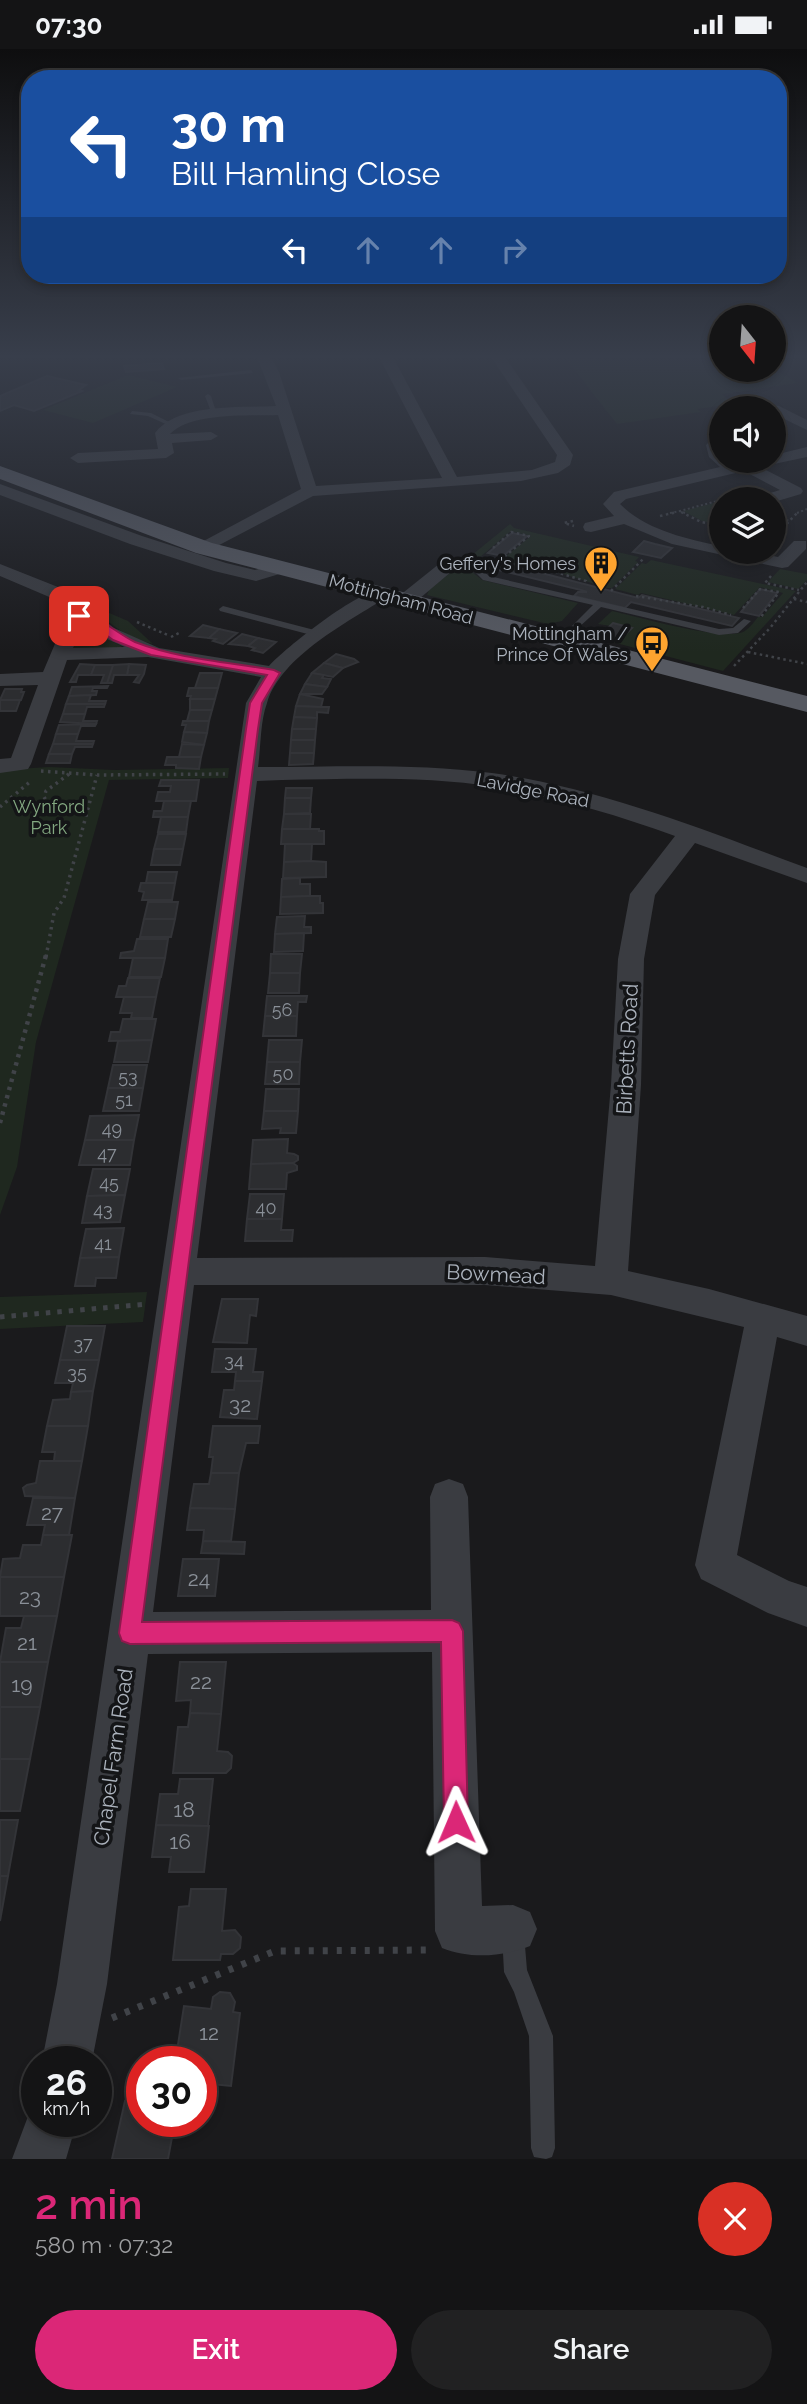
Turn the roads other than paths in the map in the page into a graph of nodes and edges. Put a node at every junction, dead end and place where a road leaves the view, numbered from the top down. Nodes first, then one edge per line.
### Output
1 (96, 455) edge
2 (165, 455) edge
3 (299, 455) edge
4 (438, 455) edge
5 (565, 455) edge
6 (78, 458) dead end
7 (0, 472) edge
8 (717, 473) edge
9 (751, 473) edge
10 (166, 475) dead end
11 (452, 482) junction
12 (785, 487) edge
13 (786, 487) edge
14 (0, 489) edge
15 (310, 491) junction
16 (786, 494) edge
17 (628, 518) junction
18 (591, 527) dead end
19 (800, 545) dead end
20 (204, 548) junction
21 (709, 548) edge
22 (487, 557) road end
23 (786, 559) edge
24 (280, 568) junction
25 (445, 568) dead end
26 (0, 569) edge
27 (380, 593) junction
28 (406, 600) junction
29 (598, 605) junction
30 (223, 609) dead end
31 (83, 613) junction
32 (750, 618) road end
33 (577, 625) dead end
34 (319, 634) junction
35 (154, 653) junction
36 (61, 654) junction
37 (274, 673) junction
38 (52, 678) junction
39 (0, 680) edge
40 (807, 704) edge
41 (0, 767) edge
42 (247, 774) junction
43 (690, 833) junction
44 (807, 876) edge
45 (611, 1281) junction
46 (167, 1288) junction
47 (763, 1317) junction
48 (807, 1331) edge
49 (449, 1497) dead end
50 (807, 1607) edge
51 (452, 1631) junction
52 (130, 1633) junction
53 (513, 1930) joint
54 (70, 2046) edge
55 (46, 2137) edge
56 (542, 2148) dead end
57 (39, 2159) edge

1 - 6 street
2 - 10 street
3 - 15 street
4 - 11 street
5 - 11 street
7 - 20 main road, Mottingham Road
8 - 17 street
9 - 12 street
11 - 15 street
13 - 16 street
14 - 24 street, Mottingham Road
15 - 20 street
17 - 18 street
17 - 21 street
19 - 23 street
20 - 24 main road, Mottingham Road
22 - 29 lane
24 - 27 main road, Mottingham Road
25 - 28 street
26 - 31 street
27 - 28 main road, Mottingham Road
27 - 34 street, Chapel Farm Road
28 - 40 main road, Mottingham Road
29 - 32 lane
29 - 33 lane
30 - 34 lane
31 - 35 street
31 - 36 street
34 - 37 street, Chapel Farm Road
35 - 36 street
35 - 37 street
36 - 38 street
37 - 42 street, Chapel Farm Road
38 - 39 street
38 - 41 street
42 - 43 street, Lavidge Road
42 - 46 street, Chapel Farm Road
43 - 44 street, Lavidge Road
43 - 45 street, Birbetts Road
45 - 46 street, Bowmead
45 - 47 street, Bowmead
46 - 52 street, Chapel Farm Road
47 - 48 street, Bowmead
47 - 50 street
49 - 51 street
51 - 52 street
51 - 53 street
52 - 54 street, Chapel Farm Road
53 - 56 lane
55 - 57 street

